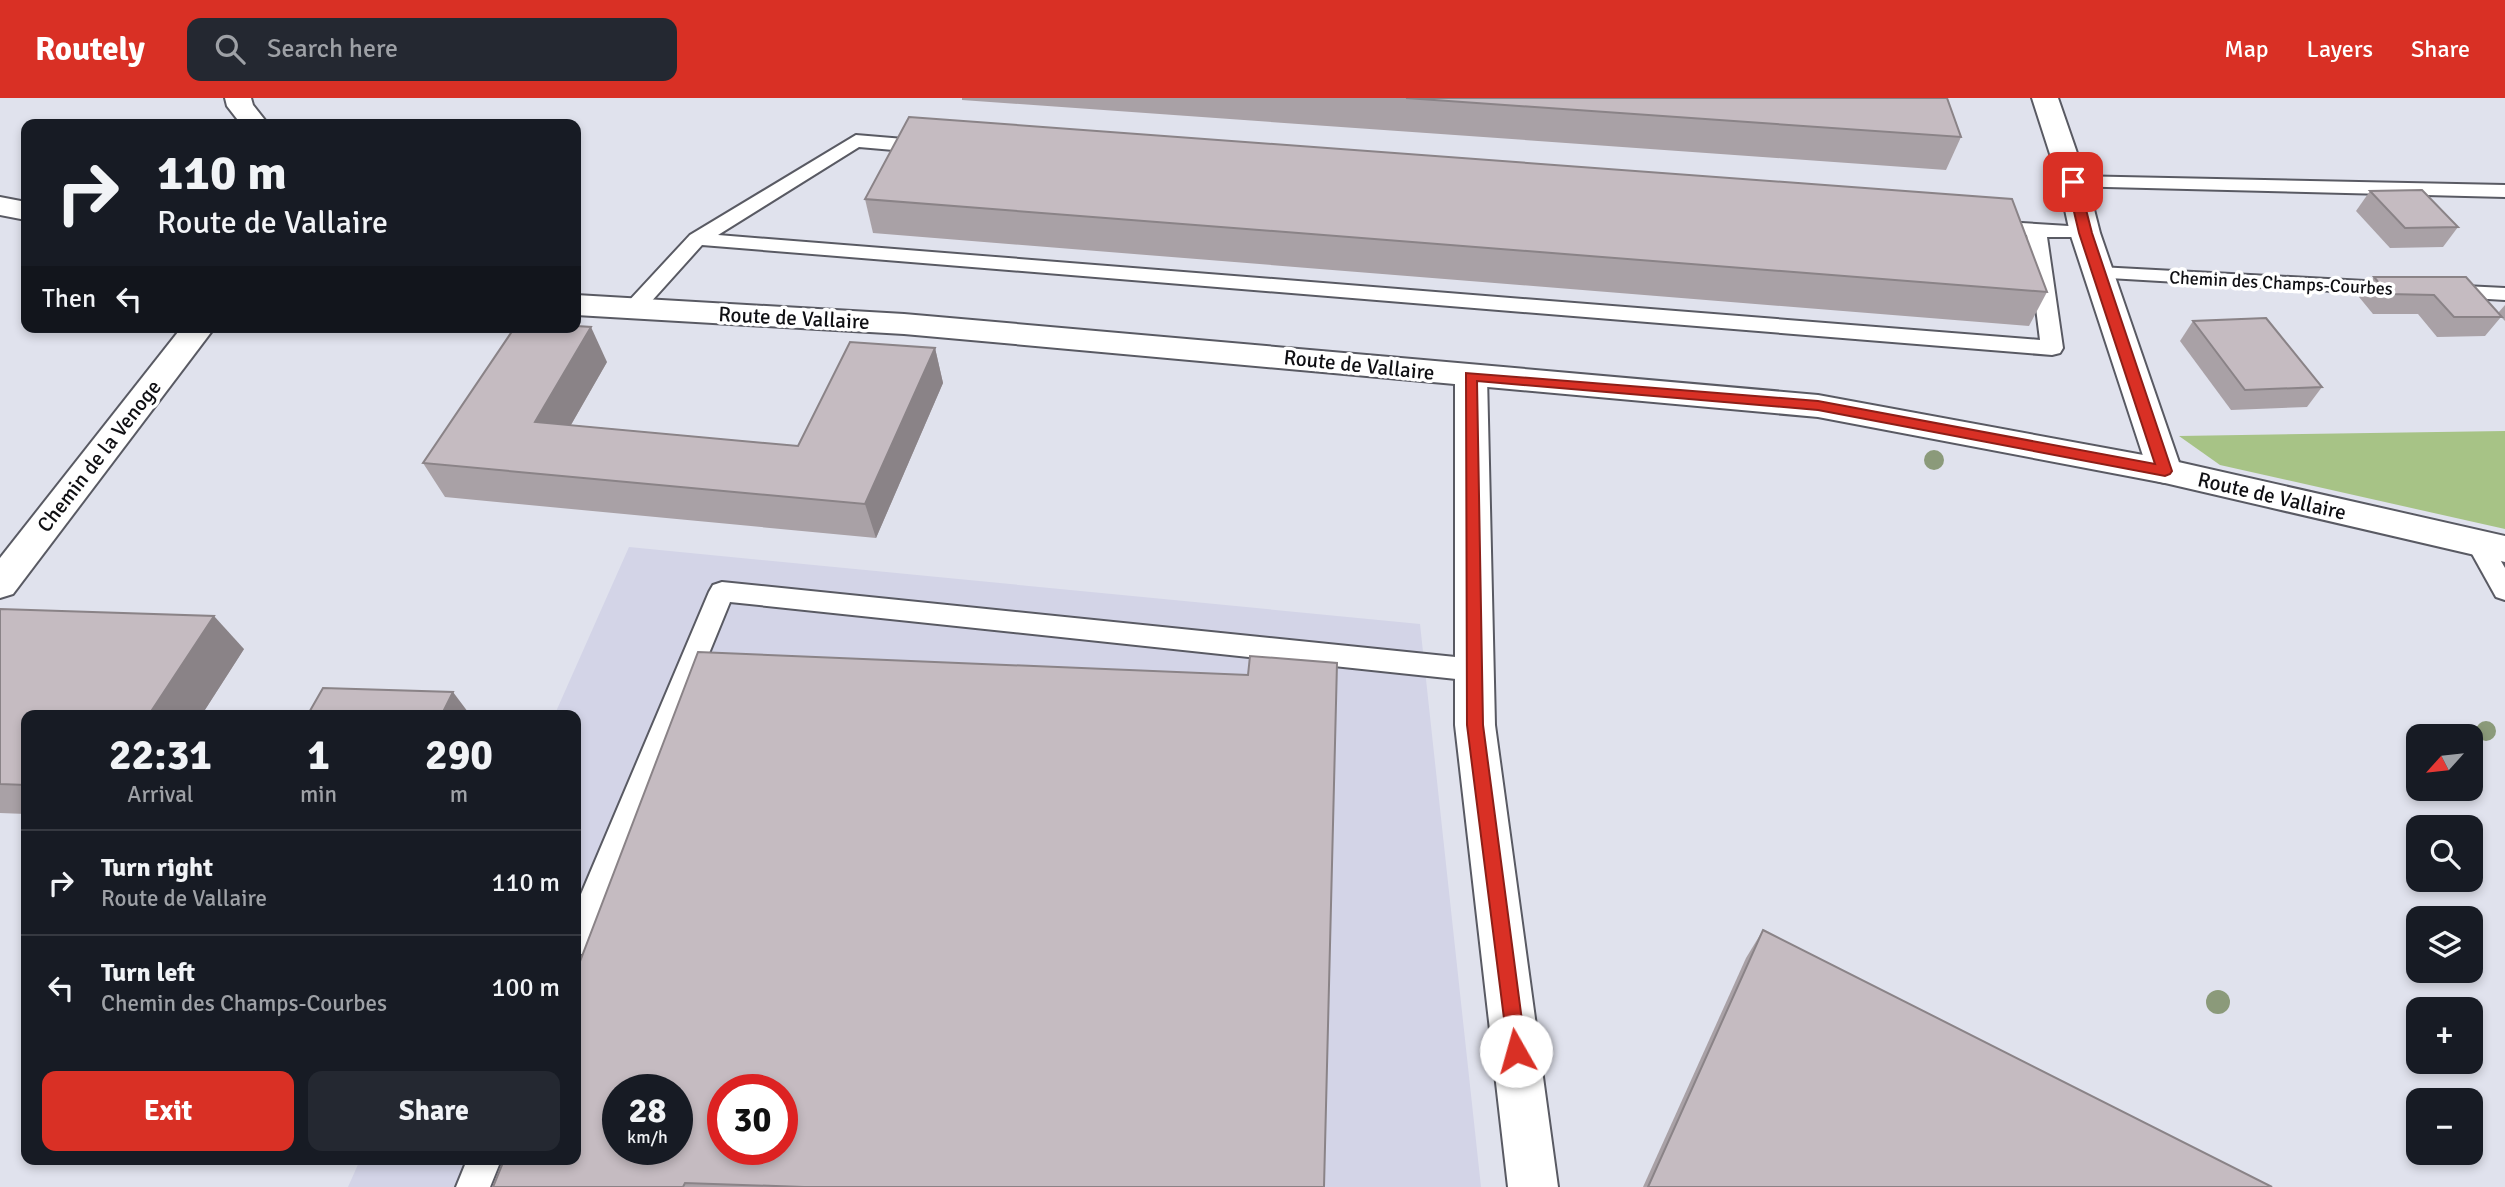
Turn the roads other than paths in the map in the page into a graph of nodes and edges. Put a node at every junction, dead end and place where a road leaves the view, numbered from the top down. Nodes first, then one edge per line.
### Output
1 (239, 98) edge
2 (2045, 98) edge
3 (251, 119) edge
4 (953, 148) edge
5 (2073, 182) junction
6 (2505, 191) edge
7 (0, 206) edge
8 (21, 210) edge
9 (1966, 225) edge
10 (2036, 230) junction
11 (2085, 233) junction
12 (697, 239) junction
13 (2099, 273) junction
14 (2505, 294) edge
15 (581, 305) edge
16 (633, 309) junction
17 (194, 333) edge
18 (1471, 376) junction
19 (2165, 471) junction
20 (2492, 546) edge
21 (0, 584) edge
22 (2505, 590) edge
23 (722, 592) joint
24 (1475, 670) junction
25 (581, 930) edge
26 (482, 1165) edge
27 (473, 1187) edge
28 (1533, 1187) edge

1 - 3 street
2 - 5 street
4 - 12 lane
5 - 6 lane
5 - 11 street
7 - 8 street
9 - 10 lane
10 - 11 lane
10 - 12 lane
11 - 13 street
12 - 16 lane
13 - 14 lane, Chemin des Champs-Courbes
13 - 19 street
15 - 16 street, Route de Vallaire
16 - 18 street, Route de Vallaire
17 - 21 street, Chemin de la Venoge
18 - 19 street, Route de Vallaire
18 - 24 street
19 - 20 street, Route de Vallaire
20 - 22 lane
23 - 24 lane
23 - 25 lane
24 - 28 street
26 - 27 lane

